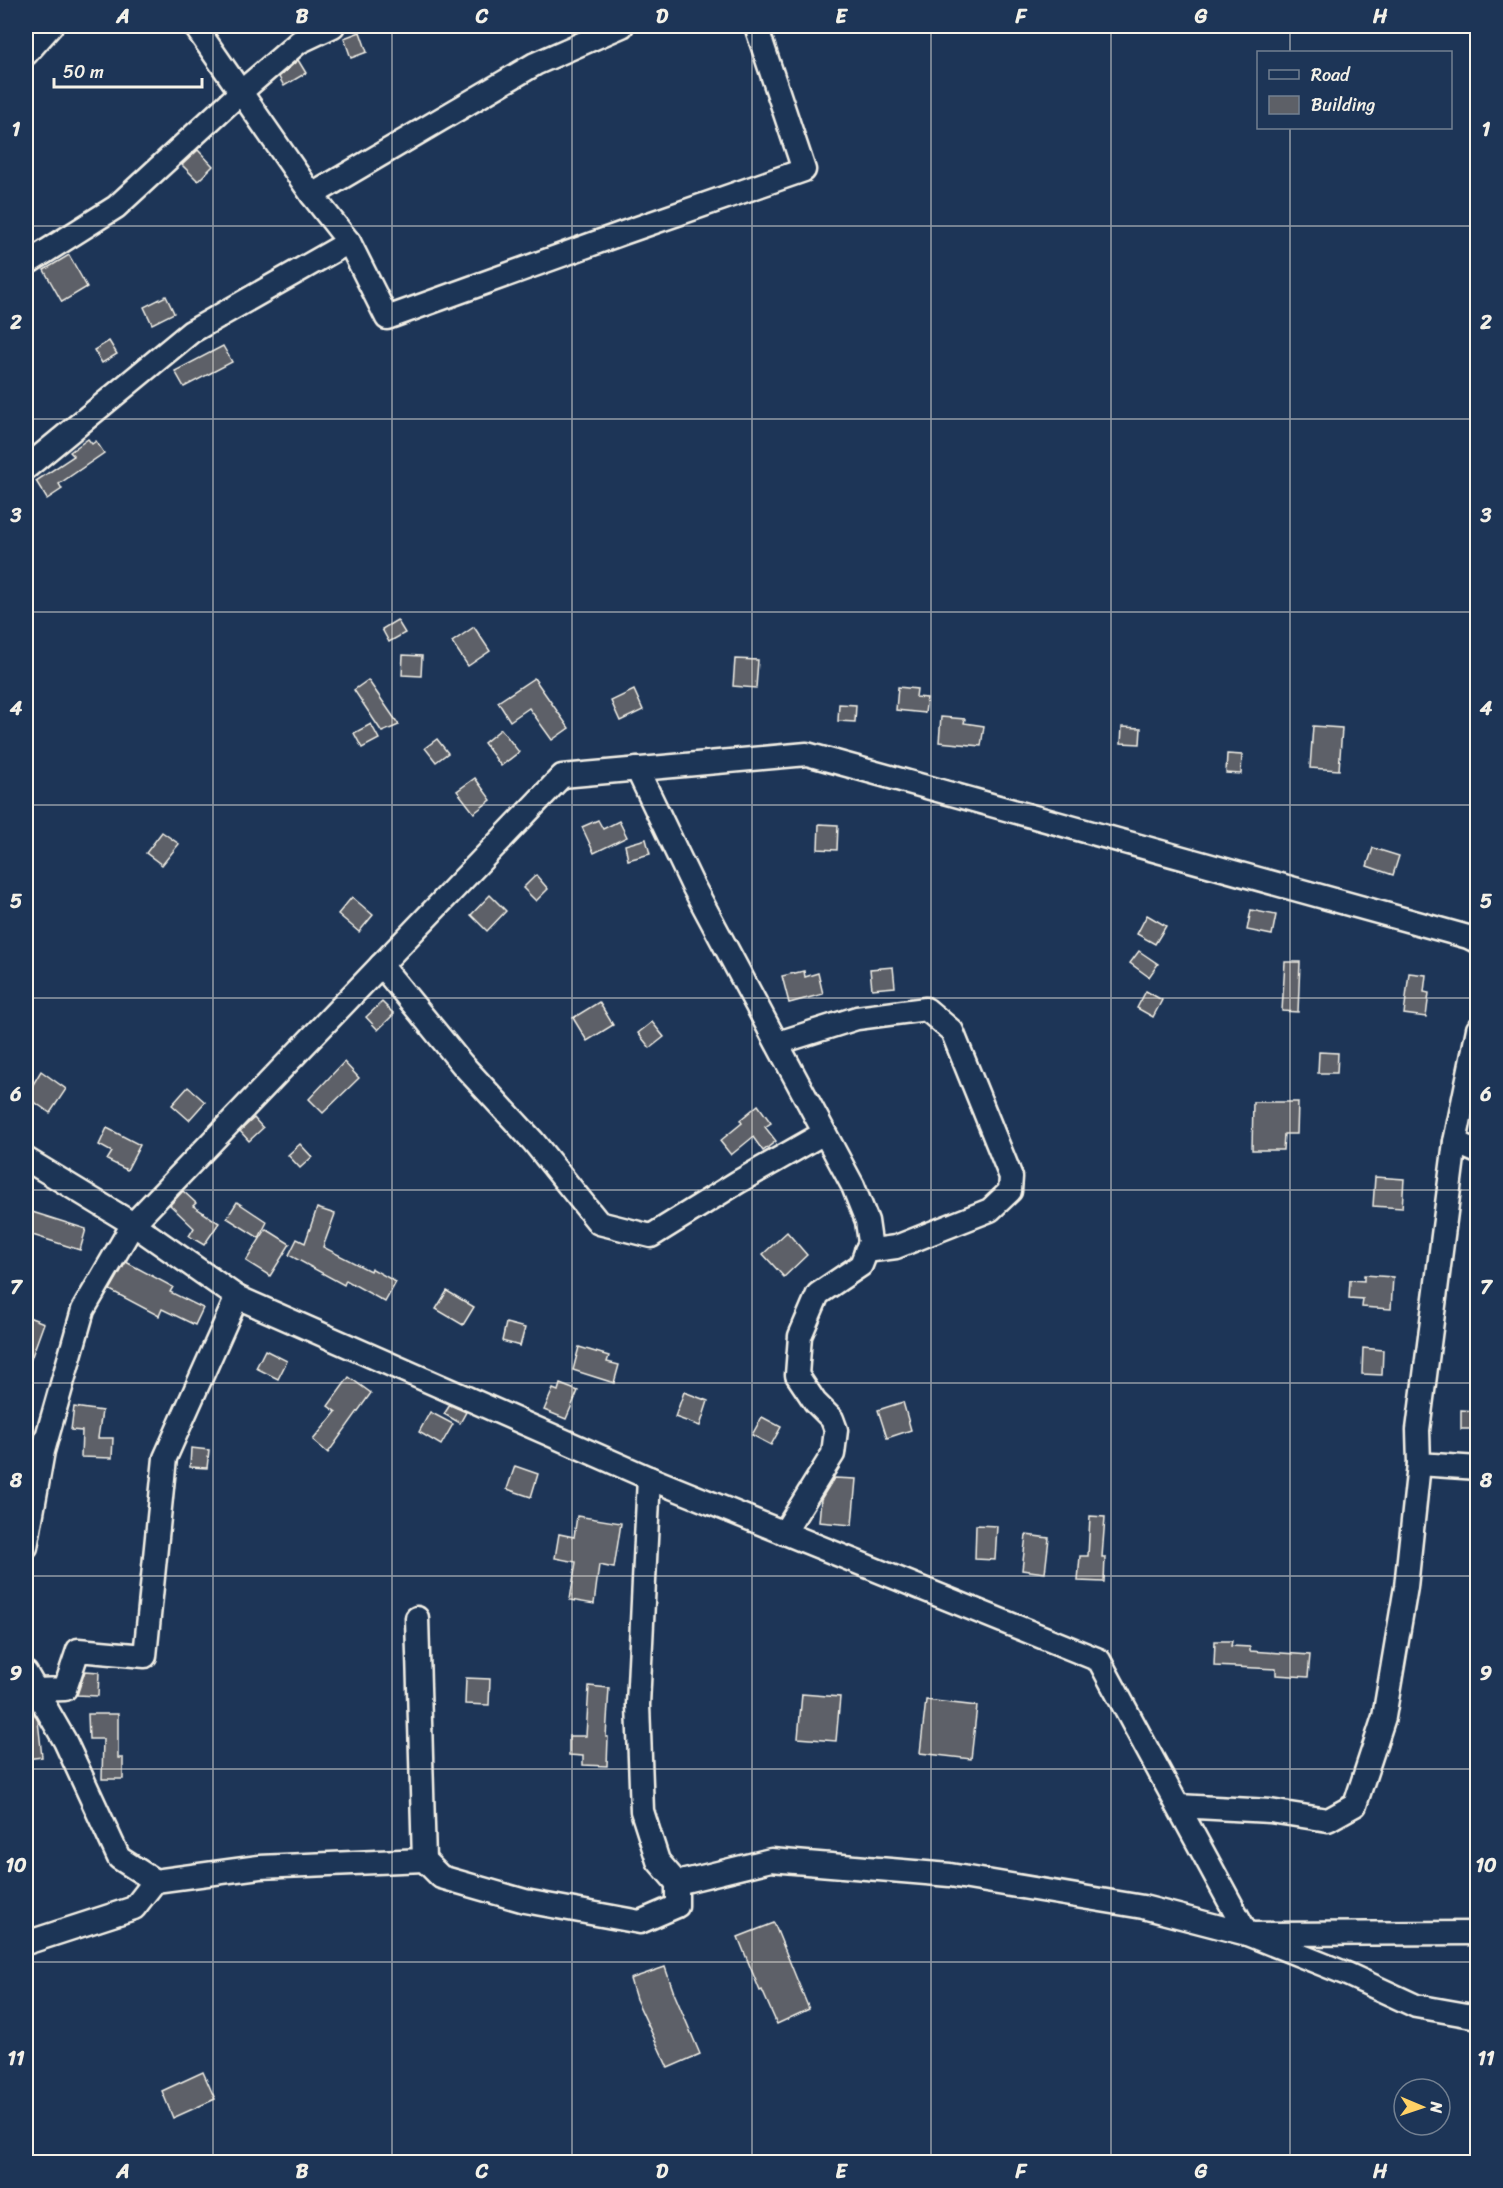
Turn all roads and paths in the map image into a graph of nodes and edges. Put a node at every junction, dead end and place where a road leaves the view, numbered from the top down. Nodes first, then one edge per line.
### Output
1 (51, 26) edge
2 (195, 26) edge
3 (333, 26) edge
4 (622, 26) edge
5 (756, 26) edge
6 (26, 54) edge
7 (242, 91) junction
8 (312, 195) junction
9 (349, 242) junction
10 (26, 264) edge
11 (26, 468) edge
12 (637, 769) junction
13 (1478, 942) edge
14 (381, 965) junction
15 (1478, 1029) edge
16 (778, 1043) junction
17 (824, 1133) junction
18 (1455, 1142) junction
19 (1478, 1152) edge
20 (26, 1159) edge
21 (133, 1224) junction
22 (866, 1251) junction
23 (237, 1297) junction
24 (1419, 1464) junction
25 (1478, 1468) edge
26 (649, 1478) junction
27 (784, 1533) junction
28 (26, 1547) edge
29 (417, 1618) dead end
30 (30, 1682) edge
31 (1178, 1806) junction
32 (424, 1860) junction
33 (155, 1881) junction
34 (677, 1884) junction
35 (1478, 1933) edge
36 (1247, 1934) junction
37 (26, 1943) edge
38 (1478, 2017) edge

1 - 6 street
2 - 7 street
3 - 7 street
4 - 8 street
5 - 9 street
7 - 8 street
7 - 10 street
8 - 9 street
9 - 11 street
12 - 13 street
12 - 14 street
12 - 16 street
14 - 17 street
14 - 21 street
15 - 18 street
16 - 17 street
16 - 22 street
17 - 22 street
18 - 19 street
18 - 24 street
20 - 21 street
21 - 23 street
21 - 28 street
22 - 27 street
23 - 26 street
23 - 30 street
24 - 25 street
24 - 31 street
26 - 27 street
26 - 34 street
27 - 31 street
29 - 32 street
30 - 33 street
31 - 36 street
32 - 33 street
32 - 34 street
33 - 37 street
34 - 36 street
35 - 36 street
36 - 38 street

